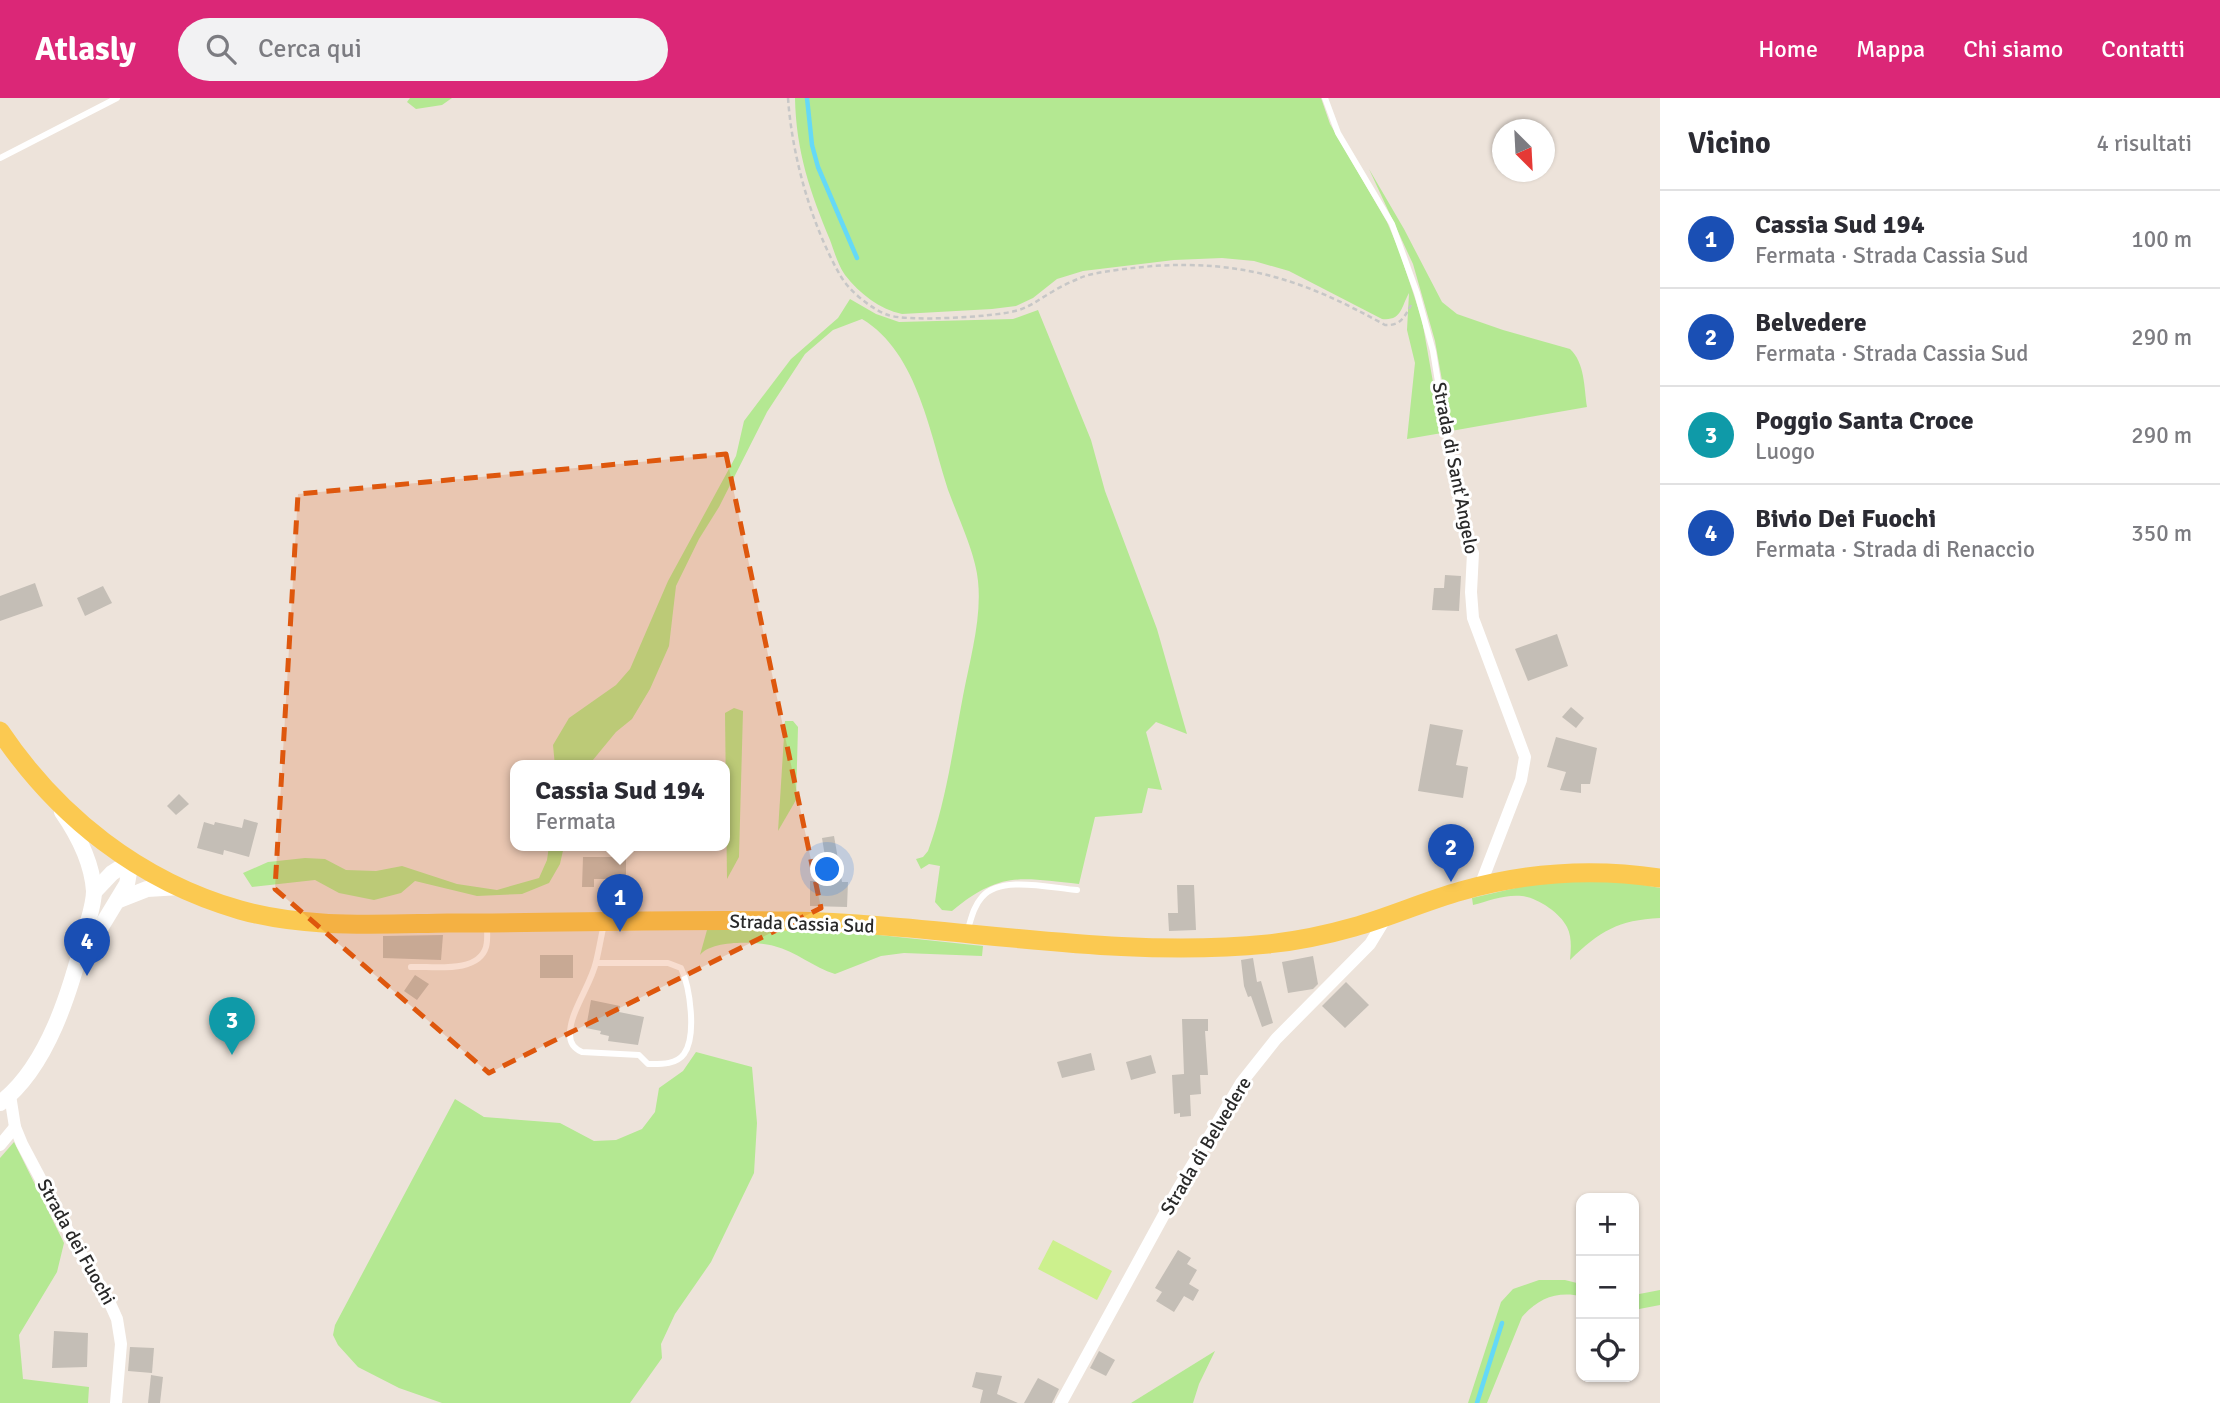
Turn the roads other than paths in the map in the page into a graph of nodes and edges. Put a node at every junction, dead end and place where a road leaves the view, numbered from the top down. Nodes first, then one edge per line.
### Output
1 (117, 98) edge
2 (1325, 98) edge
3 (0, 159) edge
4 (1473, 552) joint
5 (0, 731) edge
6 (52, 799) junction
7 (131, 861) junction
8 (1660, 878) edge
9 (1480, 886) junction
10 (181, 887) junction
11 (1077, 890) dead end
12 (94, 891) junction
13 (118, 900) junction
14 (1388, 916) junction
15 (605, 922) junction
16 (487, 923) junction
17 (967, 934) junction
18 (596, 962) junction
19 (411, 967) dead end
20 (76, 971) junction
21 (5, 1099) edge
22 (15, 1127) junction
23 (0, 1145) edge
24 (116, 1403) edge
25 (1061, 1403) edge

1 - 3 lane
2 - 4 lane, Strada di Sant'Angelo
4 - 9 street, Strada di Sant'Angelo
5 - 6 main road, Strada Cassia Sud
6 - 7 main road, Strada Cassia Sud
6 - 12 street
7 - 10 main road, Strada Cassia Sud
7 - 12 street
7 - 13 street
8 - 9 main road, Strada Cassia Sud
9 - 14 main road, Strada Cassia Sud
10 - 13 street
10 - 16 main road, Strada Cassia Sud
11 - 17 lane
12 - 20 street
13 - 20 street
14 - 17 main road, Strada Cassia Sud
14 - 25 street, Strada di Belvedere
15 - 16 main road, Strada Cassia Sud
15 - 17 main road, Strada Cassia Sud
15 - 18 lane
16 - 19 lane
18 - 18 lane
20 - 21 street
21 - 22 street, Strada dei Fuochi
22 - 23 street
22 - 24 street, Strada dei Fuochi

